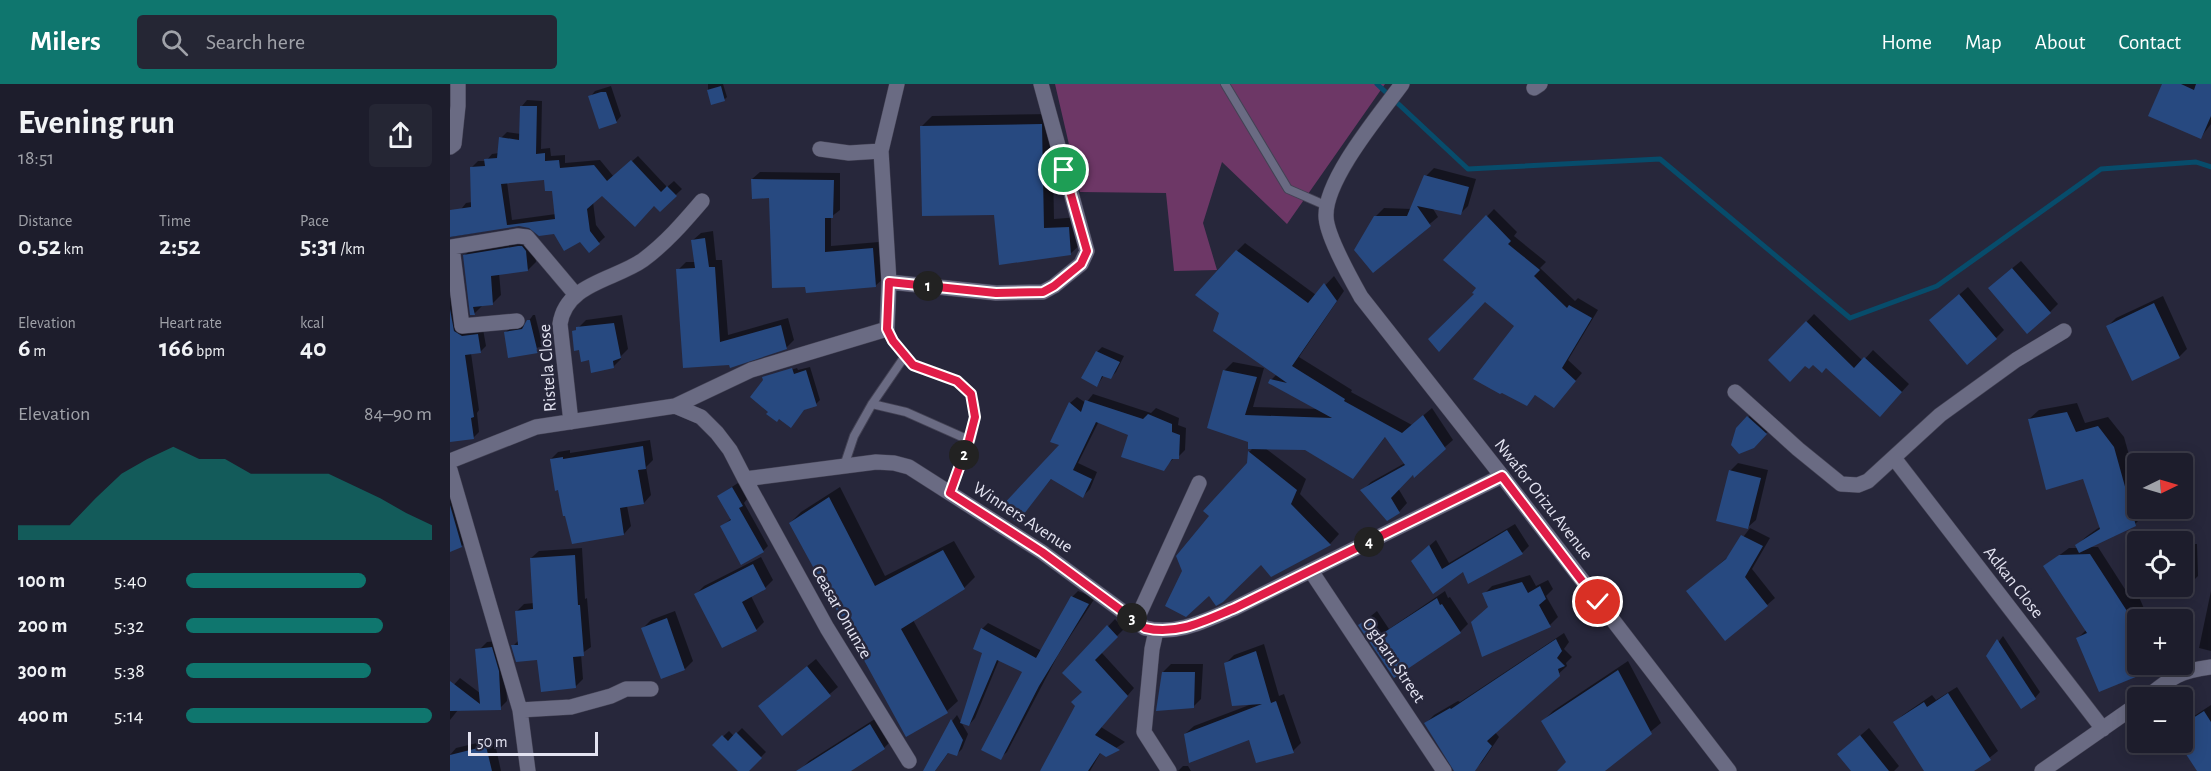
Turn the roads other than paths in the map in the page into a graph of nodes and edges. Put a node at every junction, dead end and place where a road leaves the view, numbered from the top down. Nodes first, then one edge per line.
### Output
1 (458, 84) edge
2 (897, 84) edge
3 (1041, 84) edge
4 (1225, 84) edge
5 (1402, 84) edge
6 (450, 147) edge
7 (820, 150) dead end
8 (881, 150) junction
9 (702, 201) dead end
10 (1327, 206) junction
11 (889, 282) junction
12 (576, 295) junction
13 (518, 321) dead end
14 (887, 329) junction
15 (2064, 331) dead end
16 (905, 356) junction
17 (1735, 392) dead end
18 (872, 404) junction
19 (675, 406) junction
20 (571, 422) junction
21 (969, 440) junction
22 (1894, 458) junction
23 (450, 461) edge
24 (844, 466) junction
25 (450, 470) edge
26 (1502, 476) junction
27 (745, 479) junction
28 (1199, 483) dead end
29 (950, 493) junction
30 (1311, 571) junction
31 (1136, 621) junction
32 (1156, 631) junction
33 (2211, 667) edge
34 (2160, 687) edge
35 (651, 689) dead end
36 (520, 710) junction
37 (2127, 712) edge
38 (2103, 729) junction
39 (909, 761) dead end
40 (528, 771) edge
41 (1169, 771) edge
42 (1444, 771) edge
43 (1729, 771) edge
44 (2042, 771) edge

1 - 6 street
2 - 8 street
3 - 11 street
4 - 10 lane
5 - 10 street
7 - 8 street
8 - 11 street
9 - 12 street
10 - 26 street, Nwafor Orizu Avenue
11 - 14 street
12 - 13 street
12 - 20 street, Ristela Close
14 - 16 lane
14 - 19 street
15 - 22 street
16 - 18 lane
16 - 21 lane
17 - 22 street
18 - 21 lane
18 - 24 lane
19 - 20 street
19 - 27 street
20 - 23 street
21 - 29 lane
22 - 38 street, Adkan Close
24 - 27 street, Winners Avenue
24 - 29 street, Winners Avenue
25 - 36 street
26 - 30 street
26 - 43 street, Nwafor Orizu Avenue
27 - 39 street, Ceasar Onunze
28 - 31 street
29 - 31 street, Winners Avenue
30 - 32 street
30 - 42 street, Ogbaru Street
31 - 32 street, Winners Avenue
32 - 41 street
33 - 34 street
35 - 36 street
36 - 40 street
37 - 38 street
38 - 44 street

